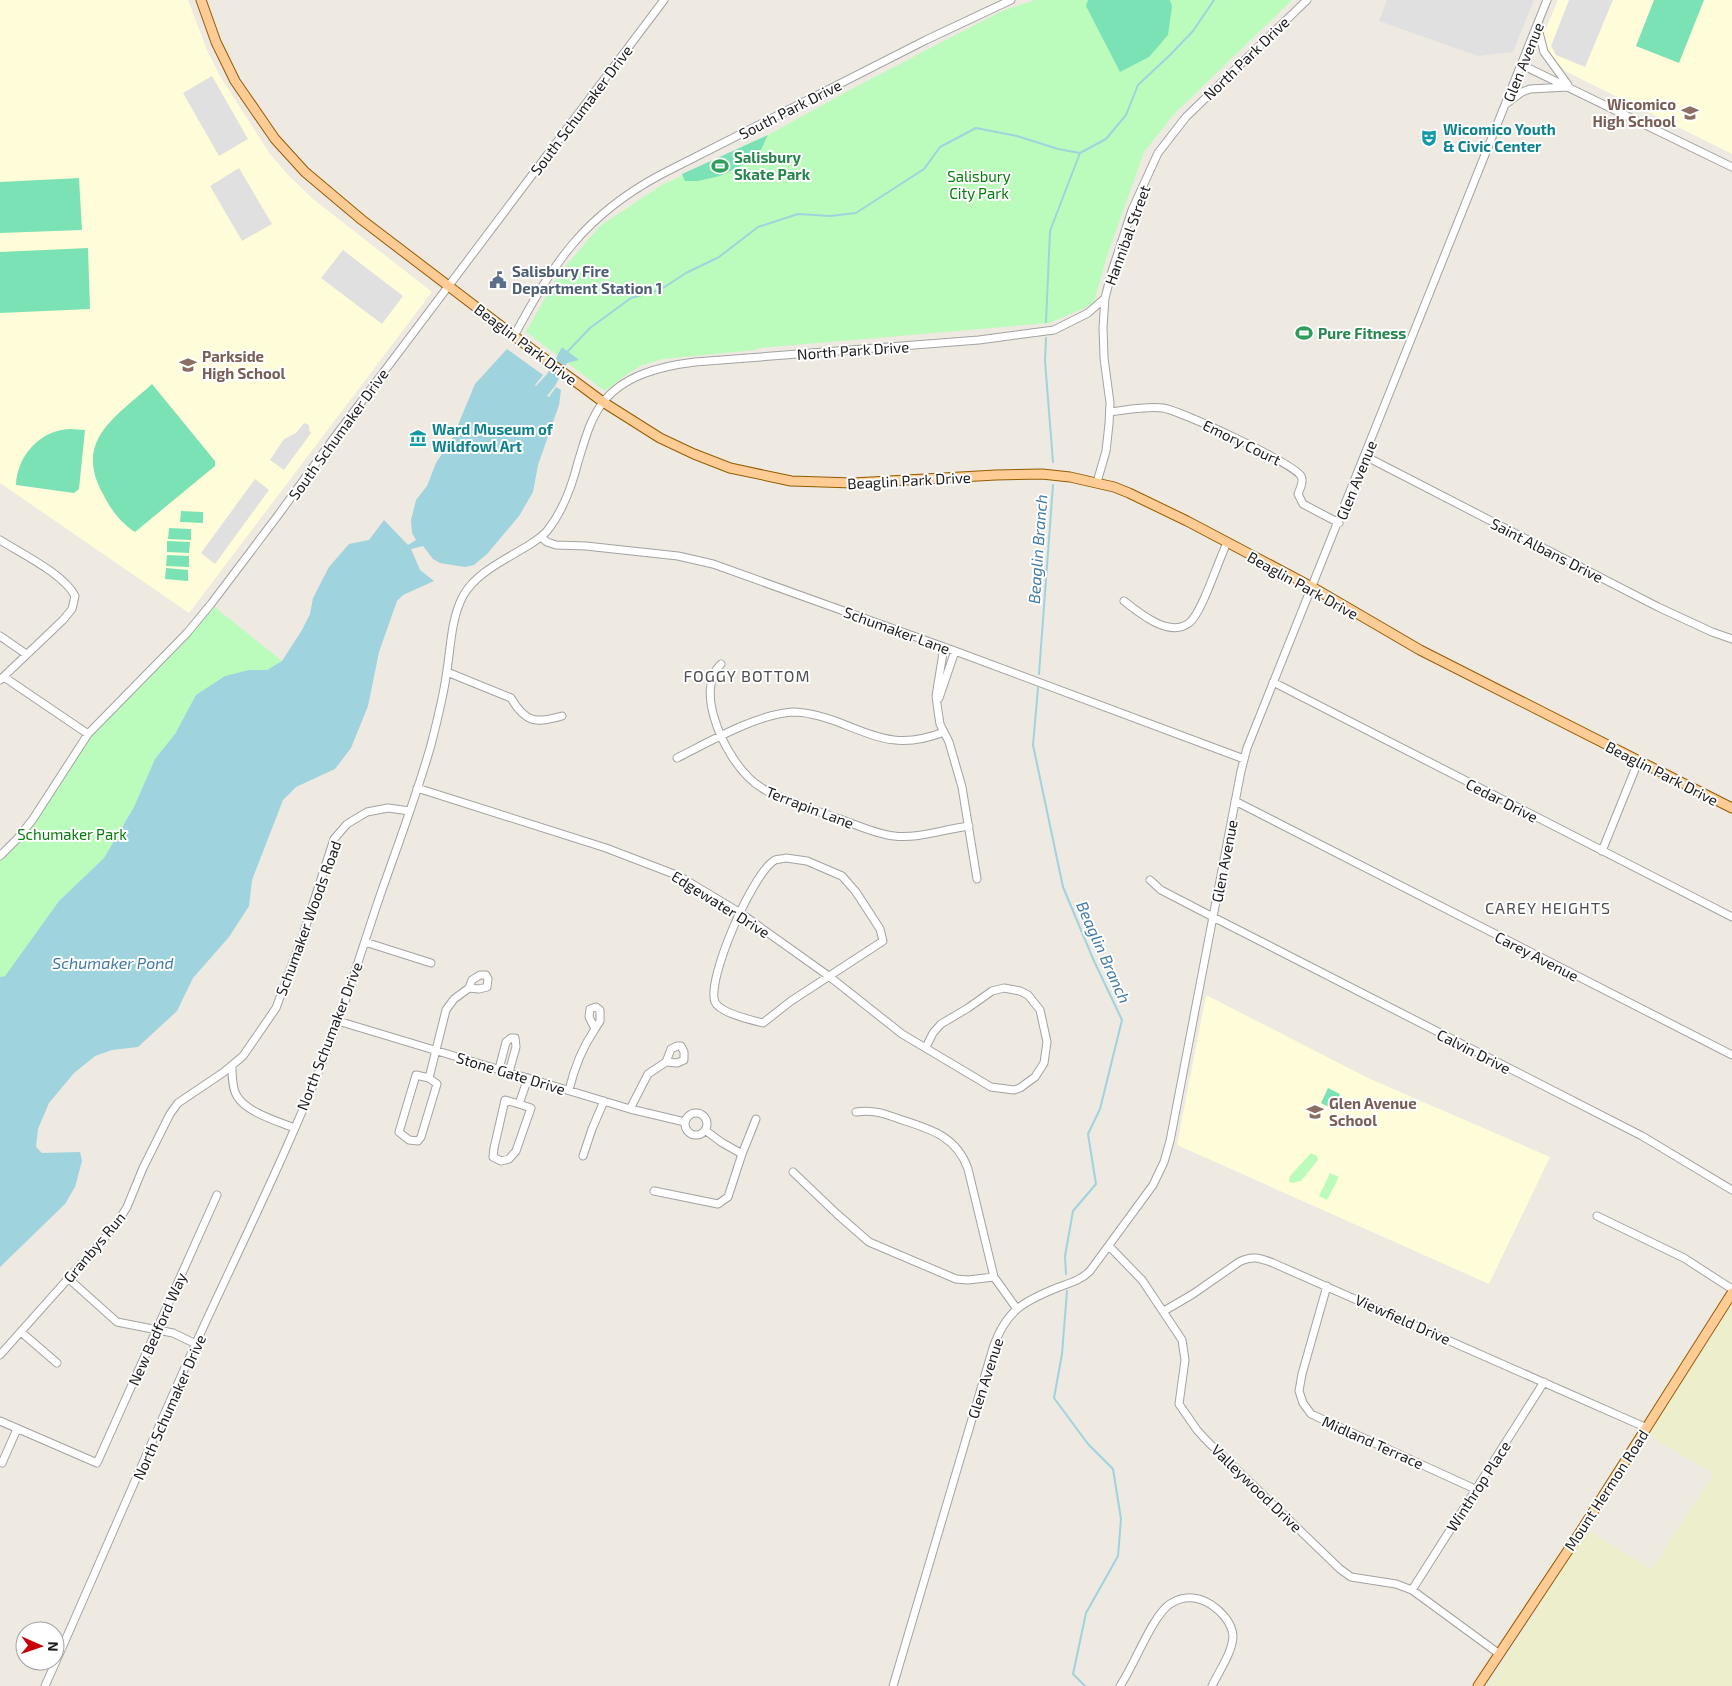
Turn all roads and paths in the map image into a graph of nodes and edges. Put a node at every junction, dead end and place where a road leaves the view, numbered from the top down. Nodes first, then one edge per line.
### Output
1 (201, 0) edge
2 (664, 0) edge
3 (1011, 0) edge
4 (1307, 0) edge
5 (1547, 0) edge
6 (1537, 25) junction
7 (1522, 65) junction
8 (1570, 88) junction
9 (1506, 104) junction
10 (1186, 117) joint
11 (1732, 167) edge
12 (448, 286) junction
13 (1104, 298) junction
14 (514, 336) junction
15 (603, 402) junction
16 (1110, 412) junction
17 (1366, 456) junction
18 (1097, 482) junction
19 (1339, 523) junction
20 (541, 537) junction
21 (0, 540) edge
22 (1227, 544) junction
23 (1312, 587) junction
24 (1124, 601) dead end
25 (0, 636) edge
26 (1732, 638) edge
27 (944, 647) junction
28 (955, 651) junction
29 (26, 654) junction
30 (721, 664) dead end
31 (447, 672) junction
32 (2, 678) edge
33 (1273, 682) junction
34 (937, 703) junction
35 (562, 716) dead end
36 (944, 732) junction
37 (88, 734) junction
38 (722, 736) junction
39 (677, 758) dead end
40 (1244, 759) junction
41 (1638, 762) junction
42 (417, 788) junction
43 (1236, 801) junction
44 (1732, 808) edge
45 (410, 810) junction
46 (969, 826) junction
47 (1602, 851) junction
48 (0, 856) edge
49 (977, 879) dead end
50 (1150, 880) dead end
51 (739, 912) junction
52 (1213, 917) junction
53 (1732, 917) edge
54 (365, 942) junction
55 (431, 963) dead end
56 (830, 977) junction
57 (469, 988) dead end
58 (338, 1021) junction
59 (595, 1030) dead end
60 (926, 1047) junction
61 (437, 1050) junction
62 (1732, 1055) edge
63 (666, 1062) dead end
64 (232, 1066) junction
65 (499, 1069) junction
66 (509, 1072) junction
67 (429, 1078) junction
68 (528, 1078) junction
69 (569, 1090) junction
70 (604, 1101) junction
71 (519, 1104) junction
72 (630, 1109) junction
73 (856, 1112) dead end
74 (756, 1119) dead end
75 (685, 1122) junction
76 (294, 1128) junction
77 (705, 1130) junction
78 (742, 1154) junction
79 (584, 1156) dead end
80 (793, 1172) dead end
81 (1732, 1190) edge
82 (654, 1191) dead end
83 (217, 1195) dead end
84 (1597, 1216) dead end
85 (1109, 1246) junction
86 (994, 1277) junction
87 (69, 1279) junction
88 (1327, 1286) junction
89 (1732, 1291) edge
90 (1017, 1309) junction
91 (1164, 1311) junction
92 (156, 1331) junction
93 (22, 1332) junction
94 (196, 1344) junction
95 (0, 1355) edge
96 (57, 1364) dead end
97 (1544, 1382) junction
98 (0, 1421) edge
99 (1647, 1428) junction
100 (17, 1429) junction
101 (2, 1463) dead end
102 (1476, 1489) junction
103 (1412, 1590) junction
104 (1498, 1654) junction
105 (45, 1686) edge
106 (893, 1686) edge
107 (1120, 1686) edge
108 (1212, 1686) edge
109 (1478, 1686) edge

1 - 12 main road, Beaglin Park Drive
2 - 12 street, South Schumaker Drive
3 - 14 street, South Park Drive
4 - 10 street, North Park Drive
5 - 6 street, Glen Avenue
6 - 7 street, Glen Avenue
6 - 8 street
7 - 8 street
7 - 9 street, Glen Avenue
8 - 9 street
8 - 11 street
9 - 17 street, Glen Avenue
10 - 13 street, Hannibal Street
12 - 14 main road, Beaglin Park Drive
12 - 37 street, South Schumaker Drive
13 - 15 street, North Park Drive
13 - 16 street, Hannibal Street
14 - 15 main road, Beaglin Park Drive
15 - 18 main road, Beaglin Park Drive
15 - 20 street, North Schumaker Drive
16 - 18 street, Hannibal Street
16 - 19 street, Emory Court
17 - 19 street, Glen Avenue
17 - 26 street, Saint Albans Drive
18 - 22 main road, Beaglin Park Drive
19 - 23 street, Glen Avenue
20 - 27 street, Schumaker Lane
20 - 31 street, North Schumaker Drive
21 - 29 street
22 - 23 main road, Beaglin Park Drive
22 - 24 street
23 - 33 street, Glen Avenue
23 - 41 main road, Beaglin Park Drive
25 - 29 street
27 - 28 street, Schumaker Lane
27 - 34 street
28 - 34 street
28 - 40 street, Schumaker Lane
29 - 32 street
30 - 38 street, Terrapin Lane
31 - 35 street
31 - 42 street, North Schumaker Drive
32 - 37 street
33 - 40 street, Glen Avenue
33 - 47 street, Cedar Drive
34 - 36 street
36 - 38 street
36 - 46 street
37 - 48 street, South Schumaker Drive
38 - 39 street
38 - 46 street, Terrapin Lane
40 - 43 street, Glen Avenue
41 - 44 main road, Beaglin Park Drive
41 - 47 street
42 - 45 street, North Schumaker Drive
42 - 51 street, Edgewater Drive
43 - 52 street, Glen Avenue
43 - 62 street, Carey Avenue
45 - 54 street, North Schumaker Drive
45 - 64 street, Schumaker Woods Road
46 - 49 street
47 - 53 street, Cedar Drive
50 - 52 street, Calvin Drive
51 - 56 street, Edgewater Drive
51 - 56 street
51 - 56 street
52 - 81 street, Calvin Drive
52 - 85 street, Glen Avenue
54 - 55 street
54 - 58 street, North Schumaker Drive
56 - 60 street, Edgewater Drive
57 - 61 street
58 - 61 street, Stone Gate Drive
58 - 76 street, North Schumaker Drive
59 - 69 street
60 - 60 street, Edgewater Drive
61 - 65 street, Stone Gate Drive
61 - 67 street
63 - 72 street
64 - 76 street
64 - 87 street, Granbys Run
65 - 66 street, Stone Gate Drive
65 - 66 street
66 - 68 street, Stone Gate Drive
67 - 67 street
68 - 69 street, Stone Gate Drive
68 - 71 street
69 - 70 street, Stone Gate Drive
70 - 72 street, Stone Gate Drive
70 - 79 street
71 - 71 street
72 - 75 street, Stone Gate Drive
73 - 86 street
74 - 78 street
75 - 77 street, Stone Gate Drive
75 - 77 street, Stone Gate Drive
76 - 94 street, North Schumaker Drive
77 - 78 street, Stone Gate Drive
78 - 82 street
80 - 86 street
83 - 92 street, New Bedford Way
84 - 89 street
85 - 90 street, Glen Avenue
85 - 91 street, Valleywood Drive
86 - 90 street
87 - 92 street
87 - 93 street, Granbys Run
88 - 91 street, Viewfield Drive
88 - 97 street, Viewfield Drive
88 - 102 street, Midland Terrace
89 - 99 main road, Mount Hermon Road
90 - 106 street, Glen Avenue
91 - 103 street, Valleywood Drive
92 - 94 street
92 - 100 street, New Bedford Way
93 - 95 street, Granbys Run
93 - 96 street
94 - 105 street, North Schumaker Drive
97 - 99 street, Viewfield Drive
97 - 102 street, Winthrop Place
98 - 100 street
99 - 104 main road, Mount Hermon Road
100 - 101 street
102 - 103 street, Winthrop Place
103 - 104 street, Valleywood Drive
104 - 109 main road, Mount Hermon Road
107 - 108 street

